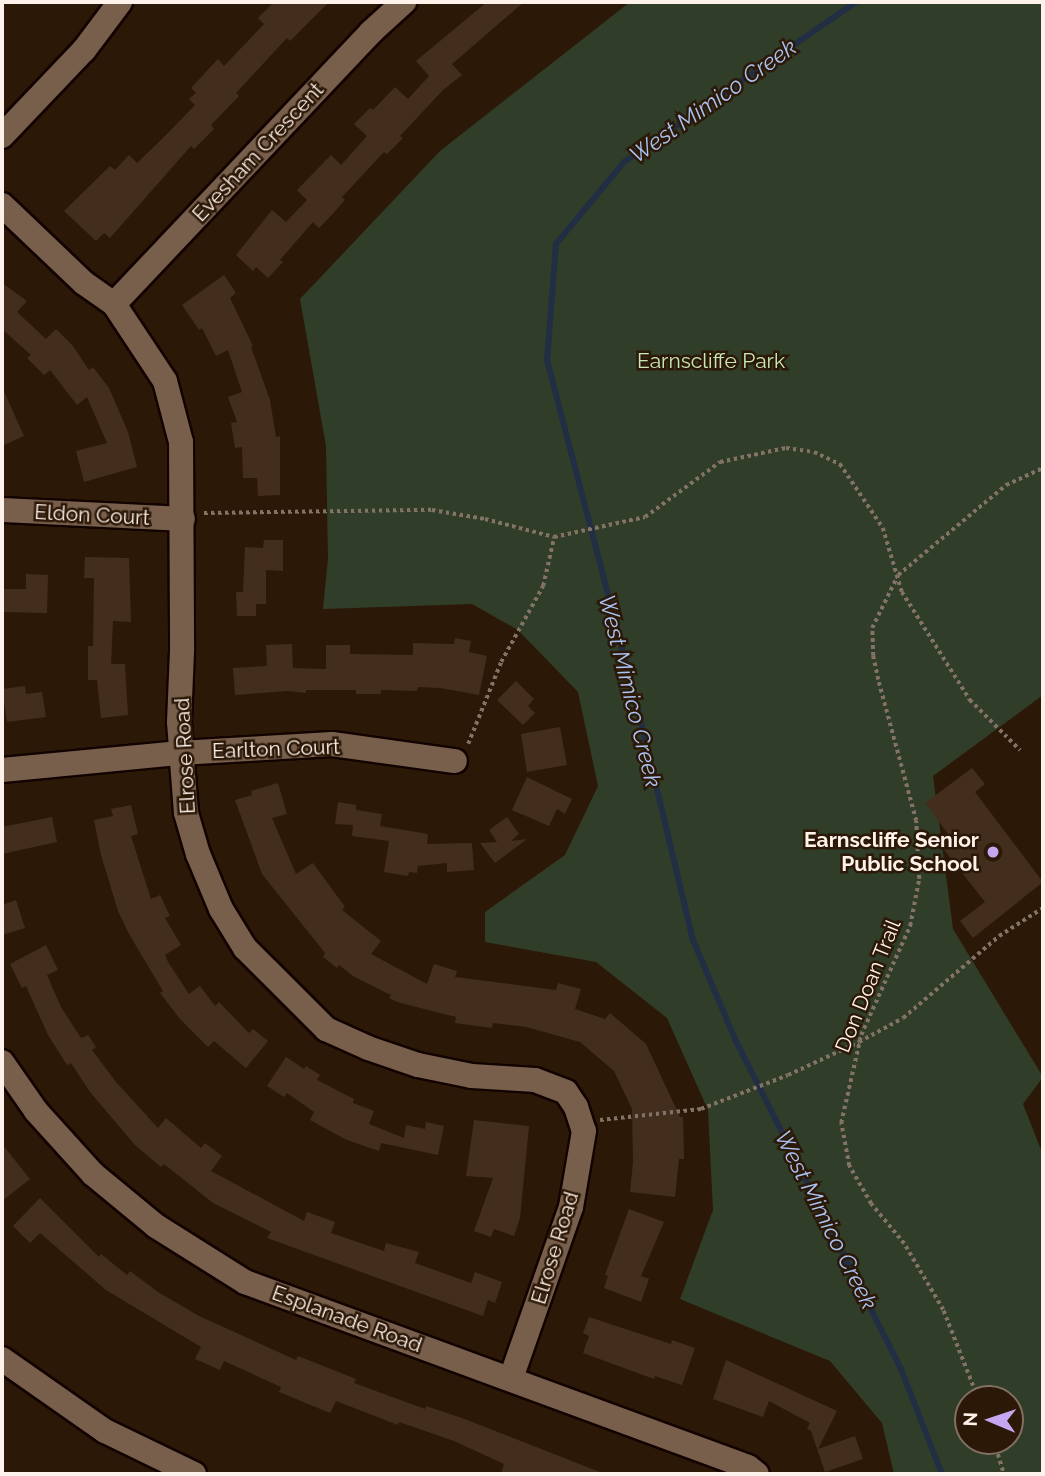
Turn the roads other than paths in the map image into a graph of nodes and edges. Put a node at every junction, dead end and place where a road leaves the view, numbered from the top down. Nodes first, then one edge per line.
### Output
1 (120, 2) edge
2 (404, 2) edge
3 (2, 136) edge
4 (2, 205) edge
5 (114, 304) junction
6 (2, 510) edge
7 (183, 516) junction
8 (180, 753) junction
9 (455, 761) road end
10 (2, 770) edge
11 (2, 1062) edge
12 (2, 1359) edge
13 (511, 1378) junction
14 (194, 1474) edge
15 (757, 1474) edge

1 - 3 street
2 - 5 street, Evesham Crescent
4 - 5 street, Elrose Road
5 - 7 street, Elrose Road
6 - 7 street, Eldon Court
7 - 8 street, Elrose Road
8 - 9 street, Earlton Court
8 - 10 street
8 - 13 street, Elrose Road
11 - 13 street, Esplanade Road
12 - 14 street
13 - 15 street, Esplanade Road

